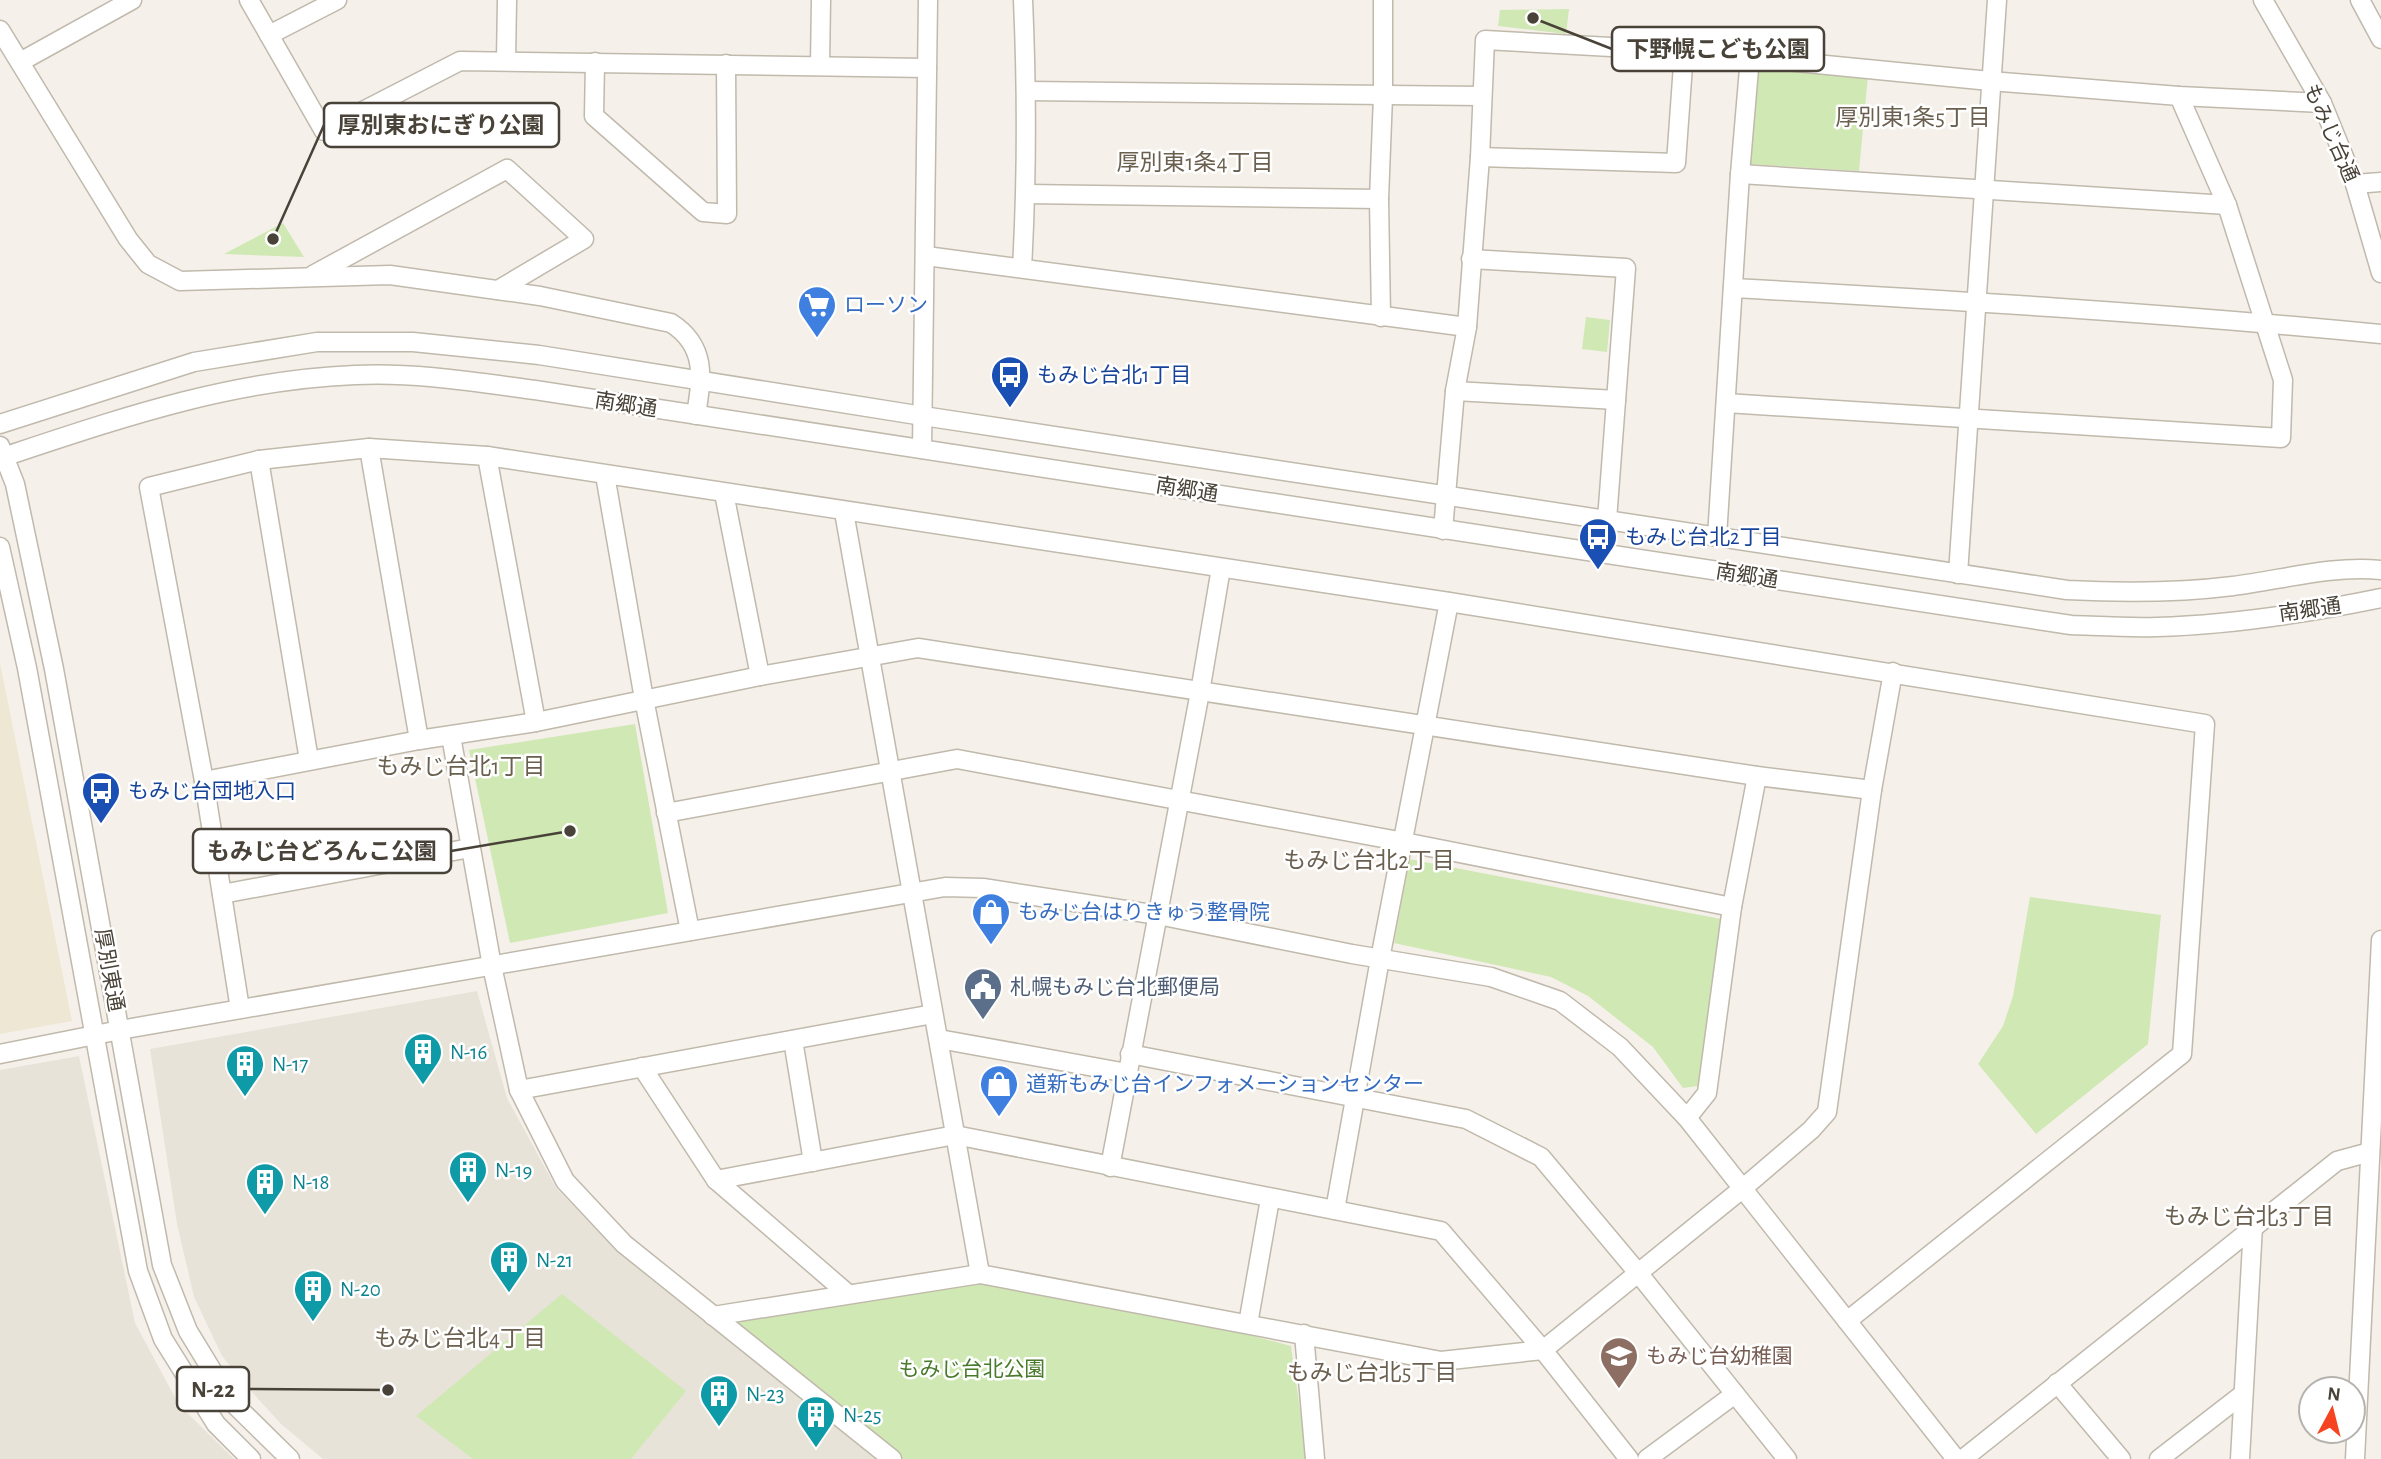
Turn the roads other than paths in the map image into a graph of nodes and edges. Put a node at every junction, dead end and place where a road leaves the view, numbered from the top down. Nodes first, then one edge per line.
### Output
1 (132, 0) edge
2 (249, 0) edge
3 (337, 0) edge
4 (507, 0) edge
5 (821, 0) edge
6 (928, 0) edge
7 (1023, 0) edge
8 (1383, 0) edge
9 (1997, 0) edge
10 (2263, 0) edge
11 (2360, 0) edge
12 (0, 30) edge
13 (269, 35) junction
14 (2381, 39) edge
15 (1684, 51) junction
16 (1751, 57) junction
17 (506, 61) junction
18 (20, 62) junction
19 (595, 62) junction
20 (726, 64) junction
21 (820, 65) junction
22 (927, 68) junction
23 (1990, 81) junction
24 (1027, 91) junction
25 (1383, 96) junction
26 (1481, 96) junction
27 (2179, 96) junction
28 (2322, 103) junction
29 (1480, 157) junction
30 (1740, 174) junction
31 (2381, 182) edge
32 (2355, 184) junction
33 (1983, 191) junction
34 (1026, 194) junction
35 (1378, 199) junction
36 (2227, 205) junction
37 (926, 256) junction
38 (1471, 259) junction
39 (1022, 268) junction
40 (2381, 273) edge
41 (310, 277) junction
42 (1733, 288) junction
43 (498, 290) junction
44 (1976, 302) junction
45 (1381, 317) junction
46 (2263, 323) junction
47 (1467, 327) junction
48 (2381, 334) edge
49 (701, 381) junction
50 (1455, 391) junction
51 (1616, 400) junction
52 (1726, 403) junction
53 (696, 415) junction
54 (923, 416) junction
55 (1967, 418) junction
56 (0, 424) edge
57 (369, 448) junction
58 (922, 449) junction
59 (1, 454) edge
60 (487, 456) junction
61 (260, 460) junction
62 (605, 475) junction
63 (724, 493) junction
64 (1447, 495) junction
65 (844, 512) junction
66 (1607, 520) junction
67 (1443, 530) junction
68 (1717, 537) junction
69 (0, 547) edge
70 (1221, 568) junction
71 (2381, 570) edge
72 (1958, 574) junction
73 (2381, 598) edge
74 (1449, 602) junction
75 (870, 657) junction
76 (1893, 672) junction
77 (760, 676) junction
78 (1200, 692) junction
79 (644, 699) junction
80 (536, 722) junction
81 (1426, 724) junction
82 (451, 736) junction
83 (419, 740) junction
84 (309, 760) junction
85 (891, 771) junction
86 (1757, 776) junction
87 (204, 781) junction
88 (1872, 790) junction
89 (1180, 801) junction
90 (666, 813) junction
91 (1404, 842) junction
92 (470, 848) junction
93 (910, 892) junction
94 (222, 894) junction
95 (1732, 907) junction
96 (1158, 915) junction
97 (690, 931) junction
98 (2381, 940) edge
99 (1380, 958) junction
100 (492, 966) junction
101 (240, 1009) junction
102 (933, 1013) junction
103 (120, 1030) junction
104 (94, 1035) junction
105 (939, 1038) junction
106 (793, 1040) junction
107 (0, 1054) edge
108 (1130, 1055) junction
109 (642, 1067) junction
110 (1127, 1073) junction
111 (519, 1090) junction
112 (1355, 1097) junction
113 (1687, 1118) junction
114 (955, 1135) junction
115 (2370, 1152) junction
116 (813, 1162) junction
117 (1110, 1167) junction
118 (716, 1180) junction
119 (1742, 1189) junction
120 (1270, 1199) junction
121 (1335, 1210) junction
122 (2253, 1226) junction
123 (980, 1274) junction
124 (1639, 1274) junction
125 (848, 1294) junction
126 (713, 1316) junction
127 (1847, 1321) junction
128 (1248, 1324) junction
129 (1304, 1334) junction
130 (1543, 1350) junction
131 (2057, 1383) junction
132 (1735, 1394) junction
133 (2243, 1394) junction
134 (251, 1459) edge
135 (290, 1459) edge
136 (892, 1459) edge
137 (1315, 1459) edge
138 (1629, 1459) edge
139 (1647, 1459) edge
140 (1787, 1459) edge
141 (1956, 1459) edge
142 (1963, 1459) edge
143 (2121, 1459) edge
144 (2159, 1459) edge
145 (2240, 1459) edge
146 (2355, 1459) edge

1 - 18 street
2 - 13 street
3 - 13 street
4 - 17 street
5 - 21 street
6 - 22 street
7 - 24 street
8 - 25 street
9 - 23 street
10 - 28 street, もみじ台通
11 - 14 street
12 - 18 street
13 - 17 street
15 - 16 street
15 - 26 street
15 - 29 street
16 - 23 street
16 - 30 street
17 - 19 street
18 - 41 street
19 - 20 street
19 - 20 street
20 - 21 street
21 - 22 street
22 - 37 street
23 - 27 street
23 - 33 street
24 - 25 street
24 - 34 street
25 - 26 street
25 - 35 street
26 - 29 street
27 - 28 street
27 - 36 street
28 - 32 street, もみじ台通
29 - 38 street
30 - 33 street
30 - 42 street
31 - 32 street
32 - 40 street, もみじ台通
33 - 36 street
33 - 44 street
34 - 35 street
34 - 39 street
35 - 45 street
36 - 46 street
37 - 39 street
37 - 54 street
38 - 47 street
38 - 51 street
39 - 45 street
41 - 43 street
41 - 43 street
42 - 44 street
42 - 52 street
43 - 49 street
44 - 46 street
44 - 55 street
45 - 47 street
46 - 48 street
46 - 55 street
47 - 50 street
49 - 53 street
49 - 54 street, 南郷通
49 - 56 street, 南郷通
50 - 51 street
50 - 64 street
51 - 66 street
52 - 55 street
52 - 68 street
53 - 58 street, 南郷通
53 - 59 street, 南郷通
54 - 58 street
54 - 64 street, 南郷通
55 - 72 street
57 - 60 street
57 - 61 street
57 - 83 street
58 - 67 street, 南郷通
59 - 103 street, 厚別東通
60 - 62 street
60 - 80 street
61 - 84 street
61 - 87 street
62 - 63 street
62 - 79 street
63 - 65 street
63 - 77 street
64 - 66 street, 南郷通
64 - 67 street
65 - 70 street
65 - 75 street
66 - 68 street, 南郷通
67 - 73 street, 南郷通
68 - 72 street, 南郷通
69 - 104 street, 厚別東通
70 - 74 street
70 - 78 street
71 - 72 street, 南郷通
74 - 76 street
74 - 81 street
75 - 77 street
75 - 78 street
75 - 85 street
76 - 88 street
76 - 127 street
77 - 79 street
78 - 81 street
78 - 89 street
79 - 80 street
79 - 90 street
80 - 82 street
81 - 86 street
81 - 91 street
82 - 83 street
82 - 92 street
83 - 84 street
84 - 87 street
85 - 89 street
85 - 90 street
85 - 93 street
86 - 88 street
86 - 95 street
87 - 94 street
88 - 119 street
89 - 91 street
89 - 96 street
90 - 97 street
91 - 95 street
91 - 99 street
92 - 94 street
92 - 100 street
93 - 96 street
93 - 97 street
93 - 102 street
94 - 101 street
95 - 113 street
96 - 99 street
96 - 108 street
97 - 100 street
98 - 115 street
99 - 112 street
99 - 113 street
100 - 101 street
100 - 111 street
101 - 103 street
102 - 105 street
102 - 106 street
103 - 104 street
103 - 135 street, 厚別東通
104 - 107 street
104 - 134 street, 厚別東通
105 - 110 street
105 - 114 street
106 - 109 street
106 - 116 street
108 - 110 street
108 - 112 street
109 - 111 street
109 - 118 street
110 - 117 street
111 - 126 street
112 - 121 street
112 - 124 street
113 - 119 street
114 - 116 street
114 - 117 street
114 - 123 street
115 - 122 street
115 - 146 street
116 - 118 street
117 - 120 street
118 - 125 street
119 - 124 street
119 - 127 street
120 - 121 street
120 - 128 street
121 - 130 street
122 - 131 street
122 - 133 street
123 - 125 street
123 - 128 street
124 - 130 street
124 - 132 street
125 - 126 street
126 - 136 street
127 - 141 street
128 - 129 street
129 - 130 street
129 - 137 street
130 - 138 street
131 - 142 street
131 - 143 street
132 - 139 street
132 - 140 street
133 - 144 street
133 - 145 street

